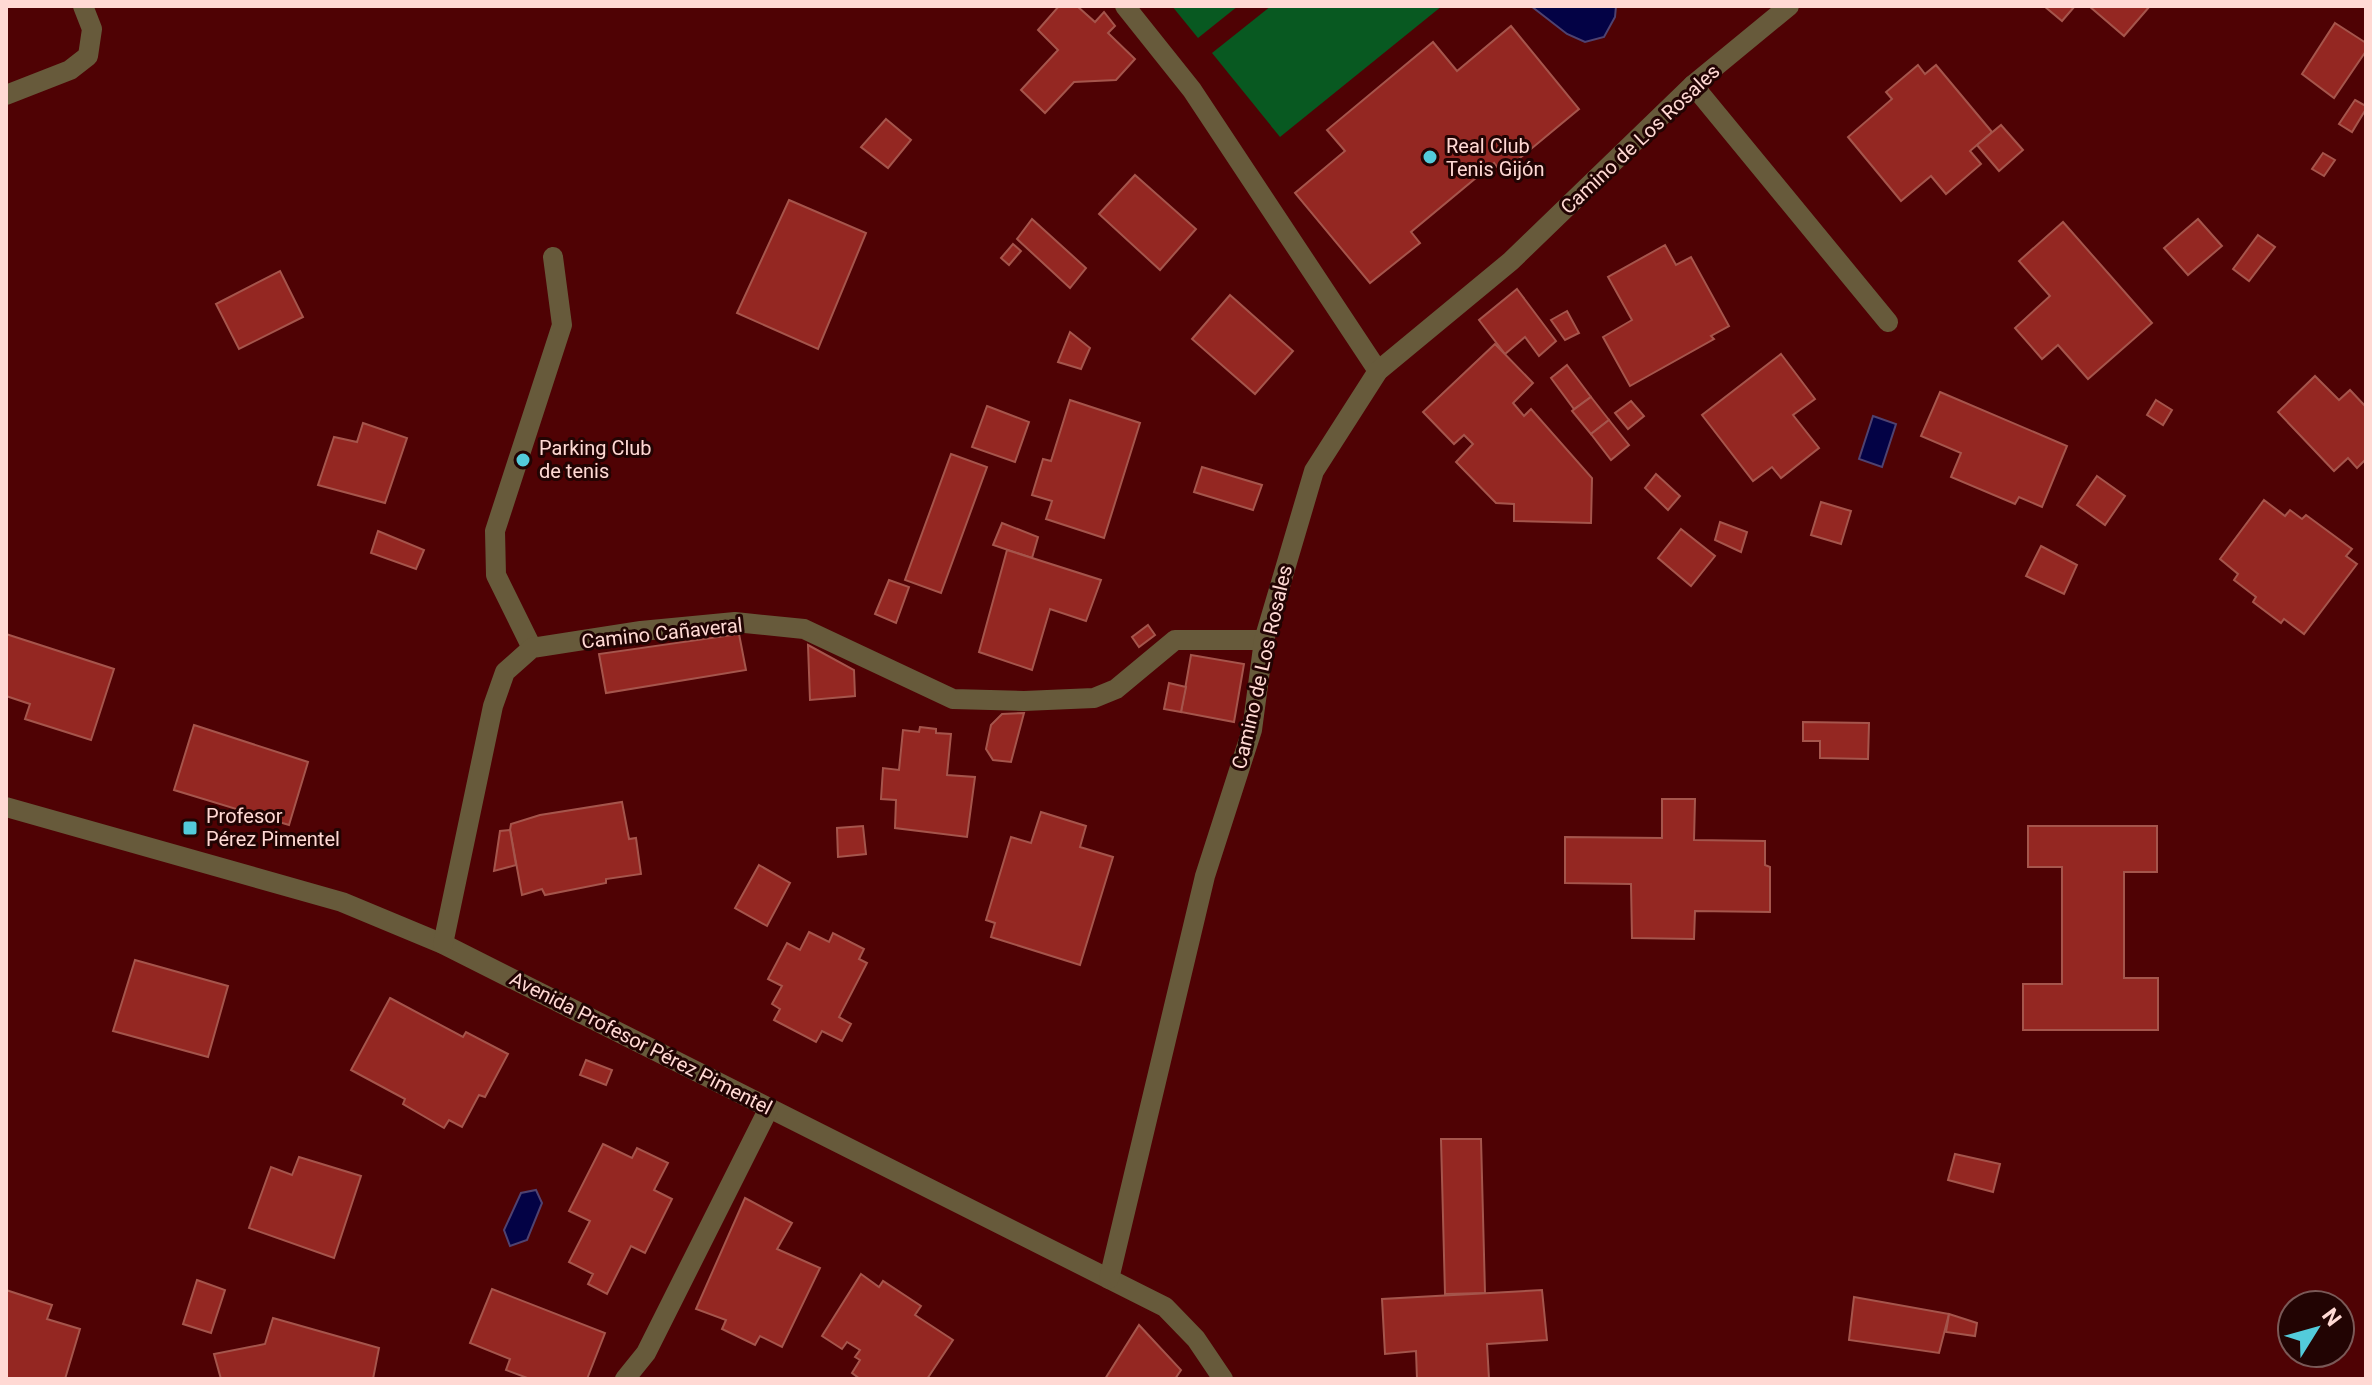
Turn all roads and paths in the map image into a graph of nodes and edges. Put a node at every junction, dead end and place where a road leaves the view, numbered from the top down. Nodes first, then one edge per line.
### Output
1 (83, 6) edge
2 (1125, 6) edge
3 (1789, 6) edge
4 (1693, 85) junction
5 (6, 95) edge
6 (553, 257) dead end
7 (1888, 322) dead end
8 (1378, 371) junction
9 (1264, 640) junction
10 (532, 648) junction
11 (6, 807) edge
12 (443, 944) junction
13 (769, 1108) junction
14 (1109, 1279) junction
15 (625, 1379) edge
16 (1223, 1379) edge

1 - 5 street
2 - 8 street
3 - 4 street, Camino de Los Rosales
4 - 7 street
4 - 8 street, Camino de Los Rosales
6 - 10 street
8 - 9 street, Camino de Los Rosales
9 - 10 street, Camino Cañaveral
9 - 14 street, Camino de Los Rosales
10 - 12 street
11 - 12 street, Avenida Profesor Pérez Pimentel
12 - 13 street, Avenida Profesor Pérez Pimentel
13 - 14 street, Avenida Profesor Pérez Pimentel
13 - 15 street
14 - 16 street, Avenida Profesor Pérez Pimentel

